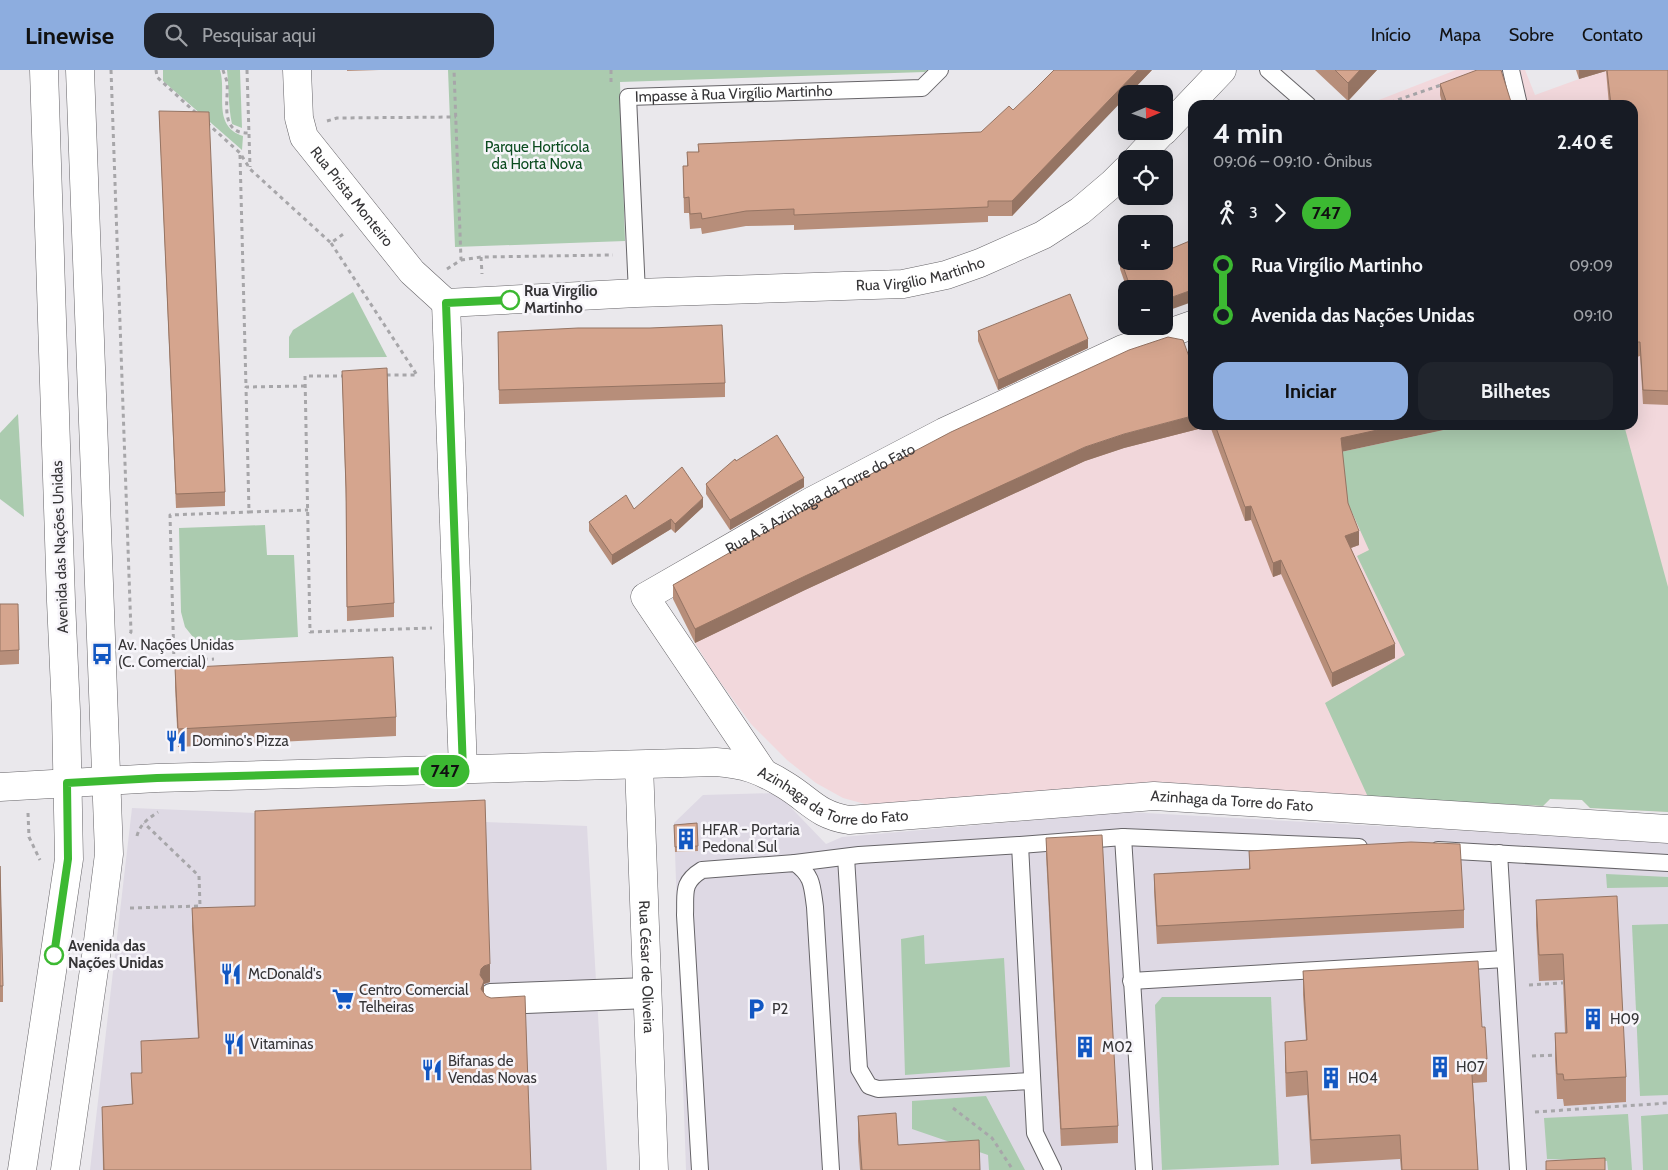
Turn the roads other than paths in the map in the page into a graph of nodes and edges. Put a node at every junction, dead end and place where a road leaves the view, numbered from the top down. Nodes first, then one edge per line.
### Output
1 (44, 70) edge
2 (80, 70) edge
3 (297, 70) edge
4 (940, 70) edge
5 (1222, 70) edge
6 (1268, 70) edge
7 (1511, 70) edge
8 (1193, 100) edge
9 (1302, 100) edge
10 (1519, 100) edge
11 (1188, 106) edge
12 (1173, 122) edge
13 (1155, 140) edge
14 (1146, 150) edge
15 (1118, 178) edge
16 (637, 293) junction
17 (446, 303) junction
18 (1188, 325) edge
19 (639, 765) junction
20 (463, 770) junction
21 (763, 772) junction
22 (106, 781) junction
23 (67, 783) junction
24 (0, 787) edge
25 (1668, 829) edge
26 (1123, 837) junction
27 (1020, 845) junction
28 (1370, 847) edge
29 (1420, 849) edge
30 (1499, 852) junction
31 (846, 857) junction
32 (1668, 862) edge
33 (795, 863) junction
34 (1505, 959) junction
35 (1131, 981) junction
36 (647, 993) junction
37 (491, 999) edge
38 (1032, 1081) junction
39 (22, 1170) edge
40 (65, 1170) edge
41 (654, 1170) edge
42 (700, 1170) edge
43 (831, 1170) edge
44 (1053, 1170) edge
45 (1144, 1170) edge
46 (1518, 1170) edge

1 - 23 street, Avenida das Nações Unidas
2 - 22 street
3 - 17 street, Rua Prista Monteiro
4 - 16 lane, Impasse à Rua Virgílio Martinho
5 - 8 street
6 - 9 lane
7 - 10 lane
11 - 12 street
13 - 14 street
15 - 16 street, Rua Virgílio Martinho
16 - 17 street, Rua Virgílio Martinho
17 - 20 street
18 - 21 street, Rua A à Azinhaga da Torre do Fato
19 - 20 street, Azinhaga da Torre do Fato
19 - 21 street, Azinhaga da Torre do Fato
19 - 36 street, Rua César de Oliveira
20 - 22 street, Azinhaga da Torre do Fato
21 - 25 street, Azinhaga da Torre do Fato
22 - 23 street, Azinhaga da Torre do Fato
22 - 40 street
23 - 24 street, Azinhaga da Torre do Fato
23 - 39 street, Avenida das Nações Unidas
26 - 27 lane
26 - 28 lane
26 - 35 lane
27 - 31 lane
27 - 38 lane
29 - 30 lane
30 - 32 lane
30 - 34 lane
31 - 33 lane
31 - 38 lane
33 - 42 lane
33 - 43 lane
34 - 35 lane
34 - 46 lane
35 - 45 lane
36 - 37 lane
36 - 41 street, Rua César de Oliveira
38 - 44 lane

